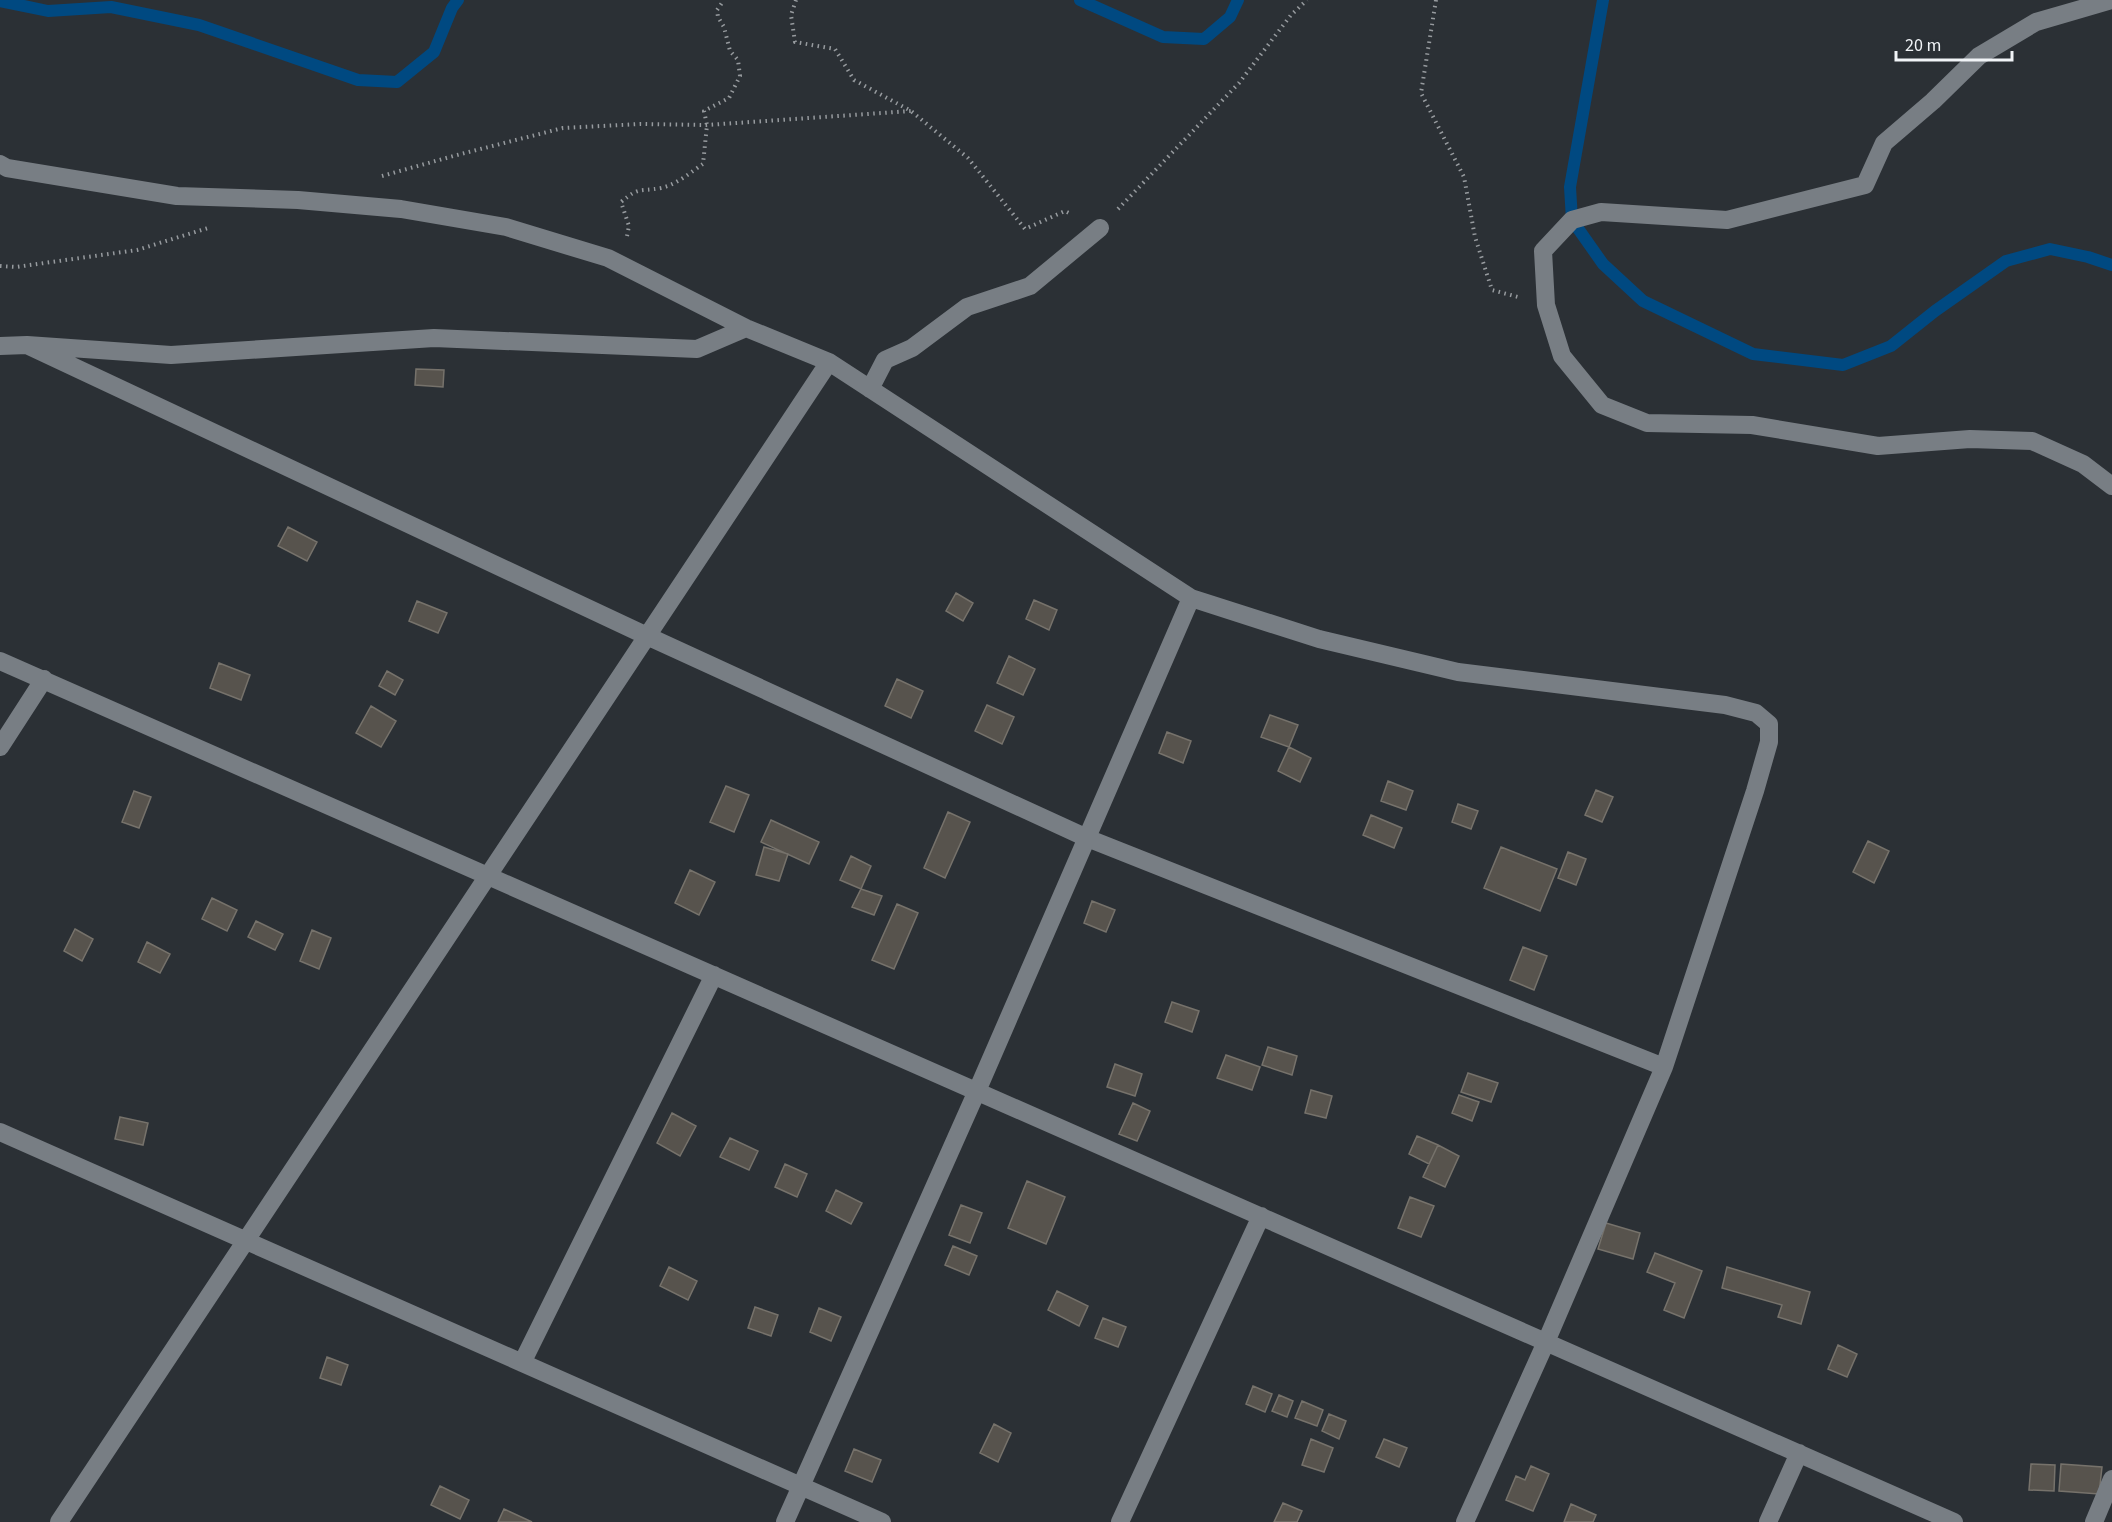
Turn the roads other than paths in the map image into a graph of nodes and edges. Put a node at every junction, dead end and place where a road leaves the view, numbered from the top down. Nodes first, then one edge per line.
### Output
1 (2112, 0) edge
2 (0, 164) edge
3 (1100, 228) road end
4 (746, 328) junction
5 (27, 345) junction
6 (0, 346) edge
7 (830, 362) junction
8 (870, 389) junction
9 (2112, 486) edge
10 (1191, 598) junction
11 (647, 636) junction
12 (0, 661) edge
13 (44, 680) junction
14 (0, 747) edge
15 (1087, 838) junction
16 (488, 875) junction
17 (714, 975) junction
18 (1664, 1067) junction
19 (977, 1091) junction
20 (0, 1132) edge
21 (1261, 1216) junction
22 (246, 1240) junction
23 (1546, 1342) junction
24 (522, 1363) junction
25 (1799, 1453) junction
26 (2112, 1479) edge
27 (801, 1486) junction
28 (58, 1522) edge
29 (785, 1522) edge
30 (882, 1522) edge
31 (1120, 1522) edge
32 (1465, 1522) edge
33 (1768, 1522) edge
34 (1954, 1522) edge
35 (2094, 1522) edge

1 - 9 street
2 - 4 street
3 - 8 street
4 - 5 street
4 - 7 street
5 - 6 street
5 - 11 street
7 - 8 street
7 - 11 street
8 - 10 street
10 - 15 street
10 - 18 street
11 - 15 street
11 - 16 street
12 - 13 street
13 - 14 street
13 - 16 street
15 - 18 street
15 - 19 street
16 - 17 street
16 - 22 street
17 - 19 street
17 - 24 street
18 - 23 street
19 - 21 street
19 - 27 street
20 - 22 street
21 - 23 street
21 - 31 street
22 - 24 street
22 - 28 street
23 - 25 street
23 - 32 street
24 - 27 street
25 - 33 street
25 - 34 street
26 - 35 street
27 - 29 street
27 - 30 street

